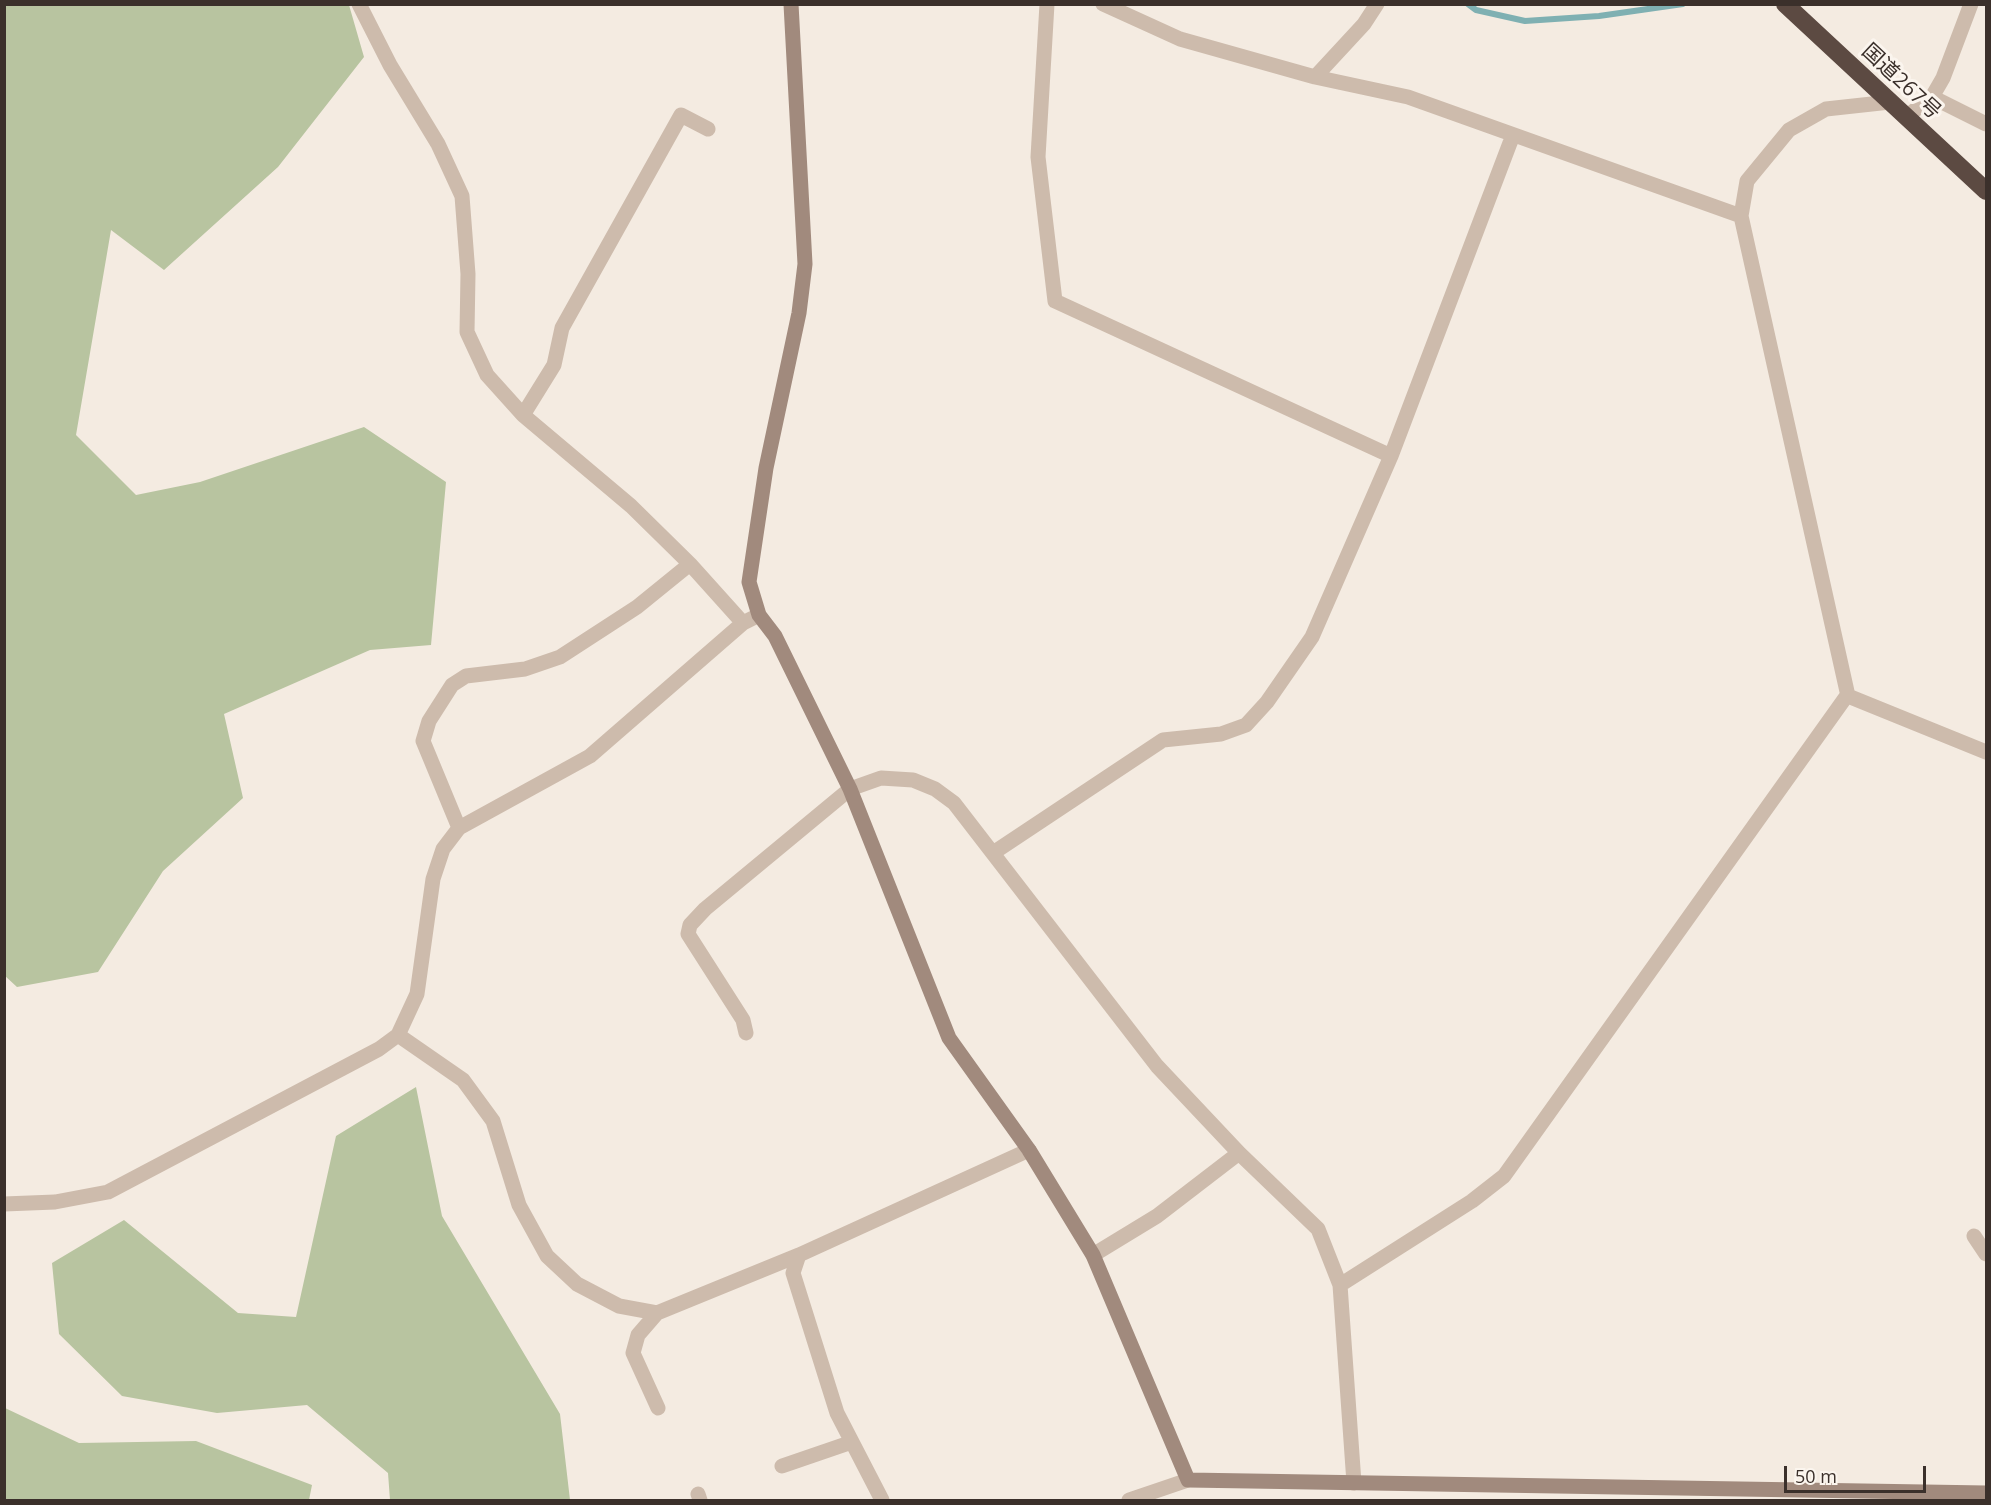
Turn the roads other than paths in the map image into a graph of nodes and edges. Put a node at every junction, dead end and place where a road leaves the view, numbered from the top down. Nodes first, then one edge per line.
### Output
1 (359, 4) edge
2 (791, 4) edge
3 (1047, 4) edge
4 (1103, 4) edge
5 (1377, 4) edge
6 (1785, 4) edge
7 (1971, 4) edge
8 (1315, 77) junction
9 (1932, 97) junction
10 (1890, 102) junction
11 (1906, 117) junction
12 (1986, 124) edge
13 (708, 129) dead end
14 (1514, 135) junction
15 (1986, 191) edge
16 (1741, 216) junction
17 (523, 416) junction
18 (1391, 456) junction
19 (690, 564) junction
20 (759, 615) junction
21 (743, 623) junction
22 (1848, 694) junction
23 (1986, 752) edge
24 (850, 789) junction
25 (459, 828) junction
26 (993, 853) junction
27 (746, 1033) dead end
28 (398, 1035) junction
29 (1029, 1150) junction
30 (1239, 1153) junction
31 (4, 1204) edge
32 (1974, 1236) dead end
33 (1986, 1254) edge
34 (1093, 1255) junction
35 (799, 1256) junction
36 (1340, 1285) junction
37 (657, 1313) junction
38 (658, 1408) dead end
39 (852, 1442) junction
40 (782, 1466) dead end
41 (1188, 1480) junction
42 (1354, 1483) junction
43 (1986, 1493) edge
44 (1168, 1494) edge
45 (882, 1500) edge
46 (1129, 1500) edge

1 - 17 street
2 - 20 street
3 - 18 street
4 - 8 street
5 - 8 street
6 - 10 highway, 国道267号
7 - 9 street
8 - 14 street
9 - 11 street
9 - 12 street
10 - 11 highway, 国道267号
10 - 16 street
11 - 15 highway, 国道267号
13 - 17 street
14 - 16 street
14 - 18 street
16 - 22 street
17 - 19 street
18 - 26 street
19 - 21 street
19 - 25 street
20 - 21 street
20 - 24 street
21 - 25 street
22 - 23 street
22 - 36 street
24 - 26 street
24 - 27 street
24 - 29 street
25 - 28 street
26 - 30 street
28 - 31 street
28 - 37 street
29 - 34 street
29 - 35 street
30 - 34 street
30 - 36 street
32 - 33 street
34 - 41 street
35 - 37 street
35 - 39 street
36 - 42 street
37 - 38 street
39 - 40 street
39 - 45 street
41 - 42 street
41 - 44 street
42 - 43 street
44 - 46 street

